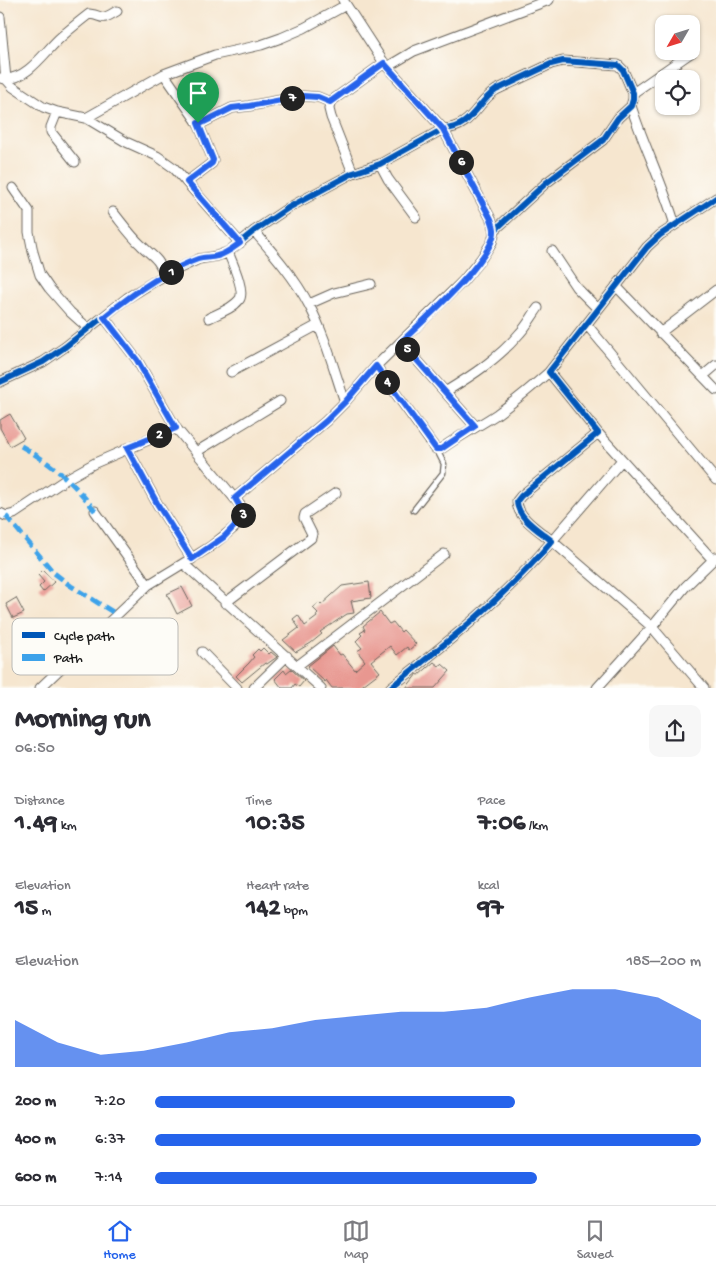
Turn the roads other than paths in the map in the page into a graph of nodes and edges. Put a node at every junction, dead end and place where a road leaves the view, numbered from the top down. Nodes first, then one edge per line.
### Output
1 (549, 0) edge
2 (345, 2) edge
3 (117, 11) dead end
4 (0, 17) edge
5 (680, 60) edge
6 (385, 65) junction
7 (164, 74) junction
8 (3, 78) edge
9 (633, 93) junction
10 (330, 102) junction
11 (630, 106) junction
12 (57, 112) junction
13 (86, 118) junction
14 (198, 123) junction
15 (443, 129) junction
16 (75, 162) dead end
17 (380, 164) junction
18 (353, 173) junction
19 (187, 182) junction
20 (14, 188) dead end
21 (716, 198) edge
22 (113, 212) dead end
23 (416, 217) dead end
24 (675, 225) junction
25 (494, 230) junction
26 (254, 231) junction
27 (240, 243) junction
28 (552, 251) dead end
29 (228, 252) junction
30 (164, 275) junction
31 (371, 284) dead end
32 (616, 286) junction
33 (716, 290) edge
34 (309, 304) junction
35 (538, 308) dead end
36 (598, 309) junction
37 (104, 317) junction
38 (209, 318) dead end
39 (318, 325) junction
40 (587, 325) junction
41 (89, 329) junction
42 (660, 333) junction
43 (401, 342) junction
44 (376, 366) junction
45 (716, 366) edge
46 (231, 372) dead end
47 (548, 372) junction
48 (702, 376) junction
49 (0, 382) edge
50 (716, 390) edge
51 (445, 392) junction
52 (280, 401) dead end
53 (345, 402) junction
54 (475, 426) junction
55 (176, 428) junction
56 (598, 433) junction
57 (127, 448) junction
58 (436, 449) junction
59 (196, 452) junction
60 (622, 460) junction
61 (716, 480) edge
62 (336, 493) dead end
63 (235, 498) junction
64 (414, 510) dead end
65 (95, 511) dead end
66 (0, 513) edge
67 (552, 541) junction
68 (444, 554) dead end
69 (714, 559) edge
70 (188, 562) junction
71 (148, 585) junction
72 (225, 603) junction
73 (113, 618) edge
74 (652, 627) junction
75 (202, 652) dead end
76 (287, 656) junction
77 (297, 666) junction
78 (54, 675) edge
79 (40, 688) edge
80 (237, 688) edge
81 (254, 688) edge
82 (321, 688) edge
83 (390, 688) edge
84 (596, 688) edge
85 (704, 688) edge

1 - 6 street
2 - 6 street
2 - 7 street
3 - 8 street
4 - 8 street
5 - 9 street
6 - 10 street
6 - 15 street
7 - 13 street
7 - 14 street
8 - 12 street
9 - 11 street
9 - 15 street
10 - 14 street
10 - 18 street
11 - 24 street
11 - 25 street
12 - 13 street
12 - 16 street
13 - 19 street
14 - 19 street
15 - 17 street
15 - 25 street
17 - 18 street
17 - 23 street
18 - 26 street
19 - 27 street
20 - 41 street
21 - 24 street
22 - 30 street
24 - 32 street
25 - 43 street
26 - 27 street
26 - 34 street
27 - 29 street
28 - 36 street
29 - 30 street
29 - 38 street
30 - 37 street
31 - 34 street
32 - 36 street
32 - 42 street
33 - 42 street
34 - 39 street
35 - 51 street
36 - 40 street
37 - 41 street
37 - 55 street
39 - 46 street
39 - 53 street
40 - 47 street
40 - 61 street
41 - 49 street
42 - 48 street
43 - 44 street
43 - 51 street
44 - 53 street
44 - 58 street
45 - 48 street
47 - 54 street
47 - 56 street
48 - 50 street
51 - 54 street
52 - 59 street
53 - 63 street
54 - 58 street
55 - 57 street
55 - 59 street
56 - 60 street
56 - 67 street
57 - 66 street
57 - 70 street
58 - 64 lane
59 - 63 street
60 - 67 street
60 - 69 street
62 - 72 street
63 - 70 street
65 - 71 street
67 - 74 street
67 - 83 street
68 - 77 street
69 - 74 street
70 - 71 street
70 - 72 street
71 - 73 street
72 - 76 street
74 - 84 street
74 - 85 street
75 - 80 street
76 - 77 street
76 - 81 street
77 - 82 street
78 - 79 street

